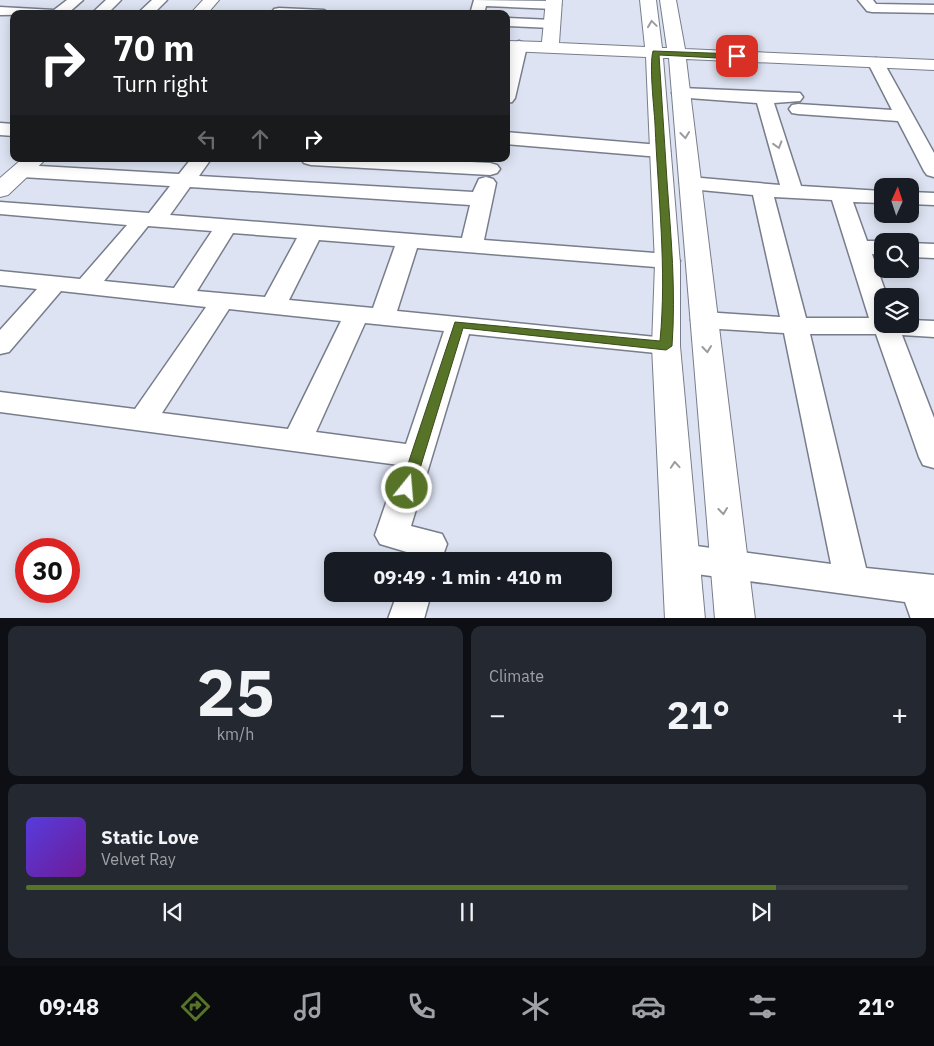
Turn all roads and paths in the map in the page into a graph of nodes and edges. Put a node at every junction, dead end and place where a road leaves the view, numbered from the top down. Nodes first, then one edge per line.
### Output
1 (76, 0) edge
2 (114, 0) edge
3 (160, 0) edge
4 (211, 0) edge
5 (648, 0) edge
6 (668, 0) edge
7 (865, 0) edge
8 (554, 3) edge
9 (477, 5) edge
10 (934, 9) edge
11 (63, 10) edge
12 (103, 10) edge
13 (149, 10) edge
14 (202, 10) edge
15 (510, 22) edge
16 (552, 24) junction
17 (512, 46) edge
18 (550, 48) junction
19 (666, 53) junction
20 (510, 62) edge
21 (876, 63) junction
22 (934, 65) edge
23 (681, 93) junction
24 (764, 98) junction
25 (905, 116) junction
26 (510, 138) edge
27 (660, 151) junction
28 (199, 162) edge
29 (419, 162) edge
30 (491, 164) edge
31 (28, 165) edge
32 (934, 171) edge
33 (183, 182) junction
34 (690, 183) junction
35 (0, 190) edge
36 (762, 190) junction
37 (792, 192) junction
38 (840, 194) junction
39 (874, 196) edge
40 (482, 199) junction
41 (919, 199) edge
42 (934, 200) edge
43 (0, 208) edge
44 (149, 219) junction
45 (227, 225) junction
46 (312, 232) junction
47 (409, 239) junction
48 (472, 244) junction
49 (857, 247) junction
50 (874, 248) edge
51 (919, 250) edge
52 (934, 251) edge
53 (668, 261) junction
54 (0, 278) edge
55 (54, 283) junction
56 (87, 286) junction
57 (874, 295) edge
58 (180, 297) junction
59 (222, 301) junction
60 (272, 306) junction
61 (370, 316) junction
62 (704, 320) junction
63 (874, 323) edge
64 (459, 324) junction
65 (795, 326) junction
66 (919, 327) edge
67 (934, 329) edge
68 (888, 333) edge
69 (0, 346) edge
70 (666, 346) junction
71 (0, 402) edge
72 (142, 421) junction
73 (296, 441) junction
74 (417, 456) junction
75 (934, 457) edge
76 (427, 552) edge
77 (681, 558) junction
78 (729, 564) junction
79 (852, 582) junction
80 (927, 599) edge
81 (411, 602) edge
82 (406, 618) edge
83 (685, 618) edge
84 (735, 618) edge

1 - 11 street
2 - 12 street
3 - 13 street
4 - 14 street
19 -> 5 street
6 - 19 street
7 - 10 street
8 - 9 street
8 - 16 street
15 - 16 street
16 - 18 street
17 - 18 street
17 - 20 street
18 - 19 street
19 - 21 street
19 - 23 street
19 - 27 street
21 - 22 street
21 - 25 street
23 - 24 street
23 -> 34 street
24 - 25 street
24 -> 37 street
25 - 32 street
26 - 27 street
27 - 53 street
28 - 33 street
29 - 30 street
30 - 40 street
31 - 33 street
31 - 35 street
33 - 40 street
33 - 44 street
34 - 36 street
34 - 62 street
36 - 37 street
36 - 65 street
37 - 38 street
38 - 39 street
38 - 49 street
40 - 48 street
41 - 42 street
43 - 44 street
44 - 45 street
44 - 56 street
45 - 46 street
45 - 58 street
46 - 47 street
46 - 60 street
47 - 48 street
47 - 61 street
48 - 53 street
49 - 50 street
49 - 57 street
51 - 52 street
53 - 70 street
54 - 55 street
55 - 56 street
55 - 69 street
56 - 58 street
58 - 59 street
59 - 60 street
59 - 72 street
60 - 61 street
61 - 64 street
61 - 73 street
62 - 65 street
62 -> 78 street
63 - 65 street
64 - 70 street
64 - 74 street
65 - 79 street
66 - 67 street
68 - 75 street
77 -> 70 street
71 - 72 street
72 - 73 street
73 - 74 street
74 - 76 street
77 - 78 street
77 - 83 street
78 - 79 street
78 - 84 street
79 - 80 street
81 - 82 street

